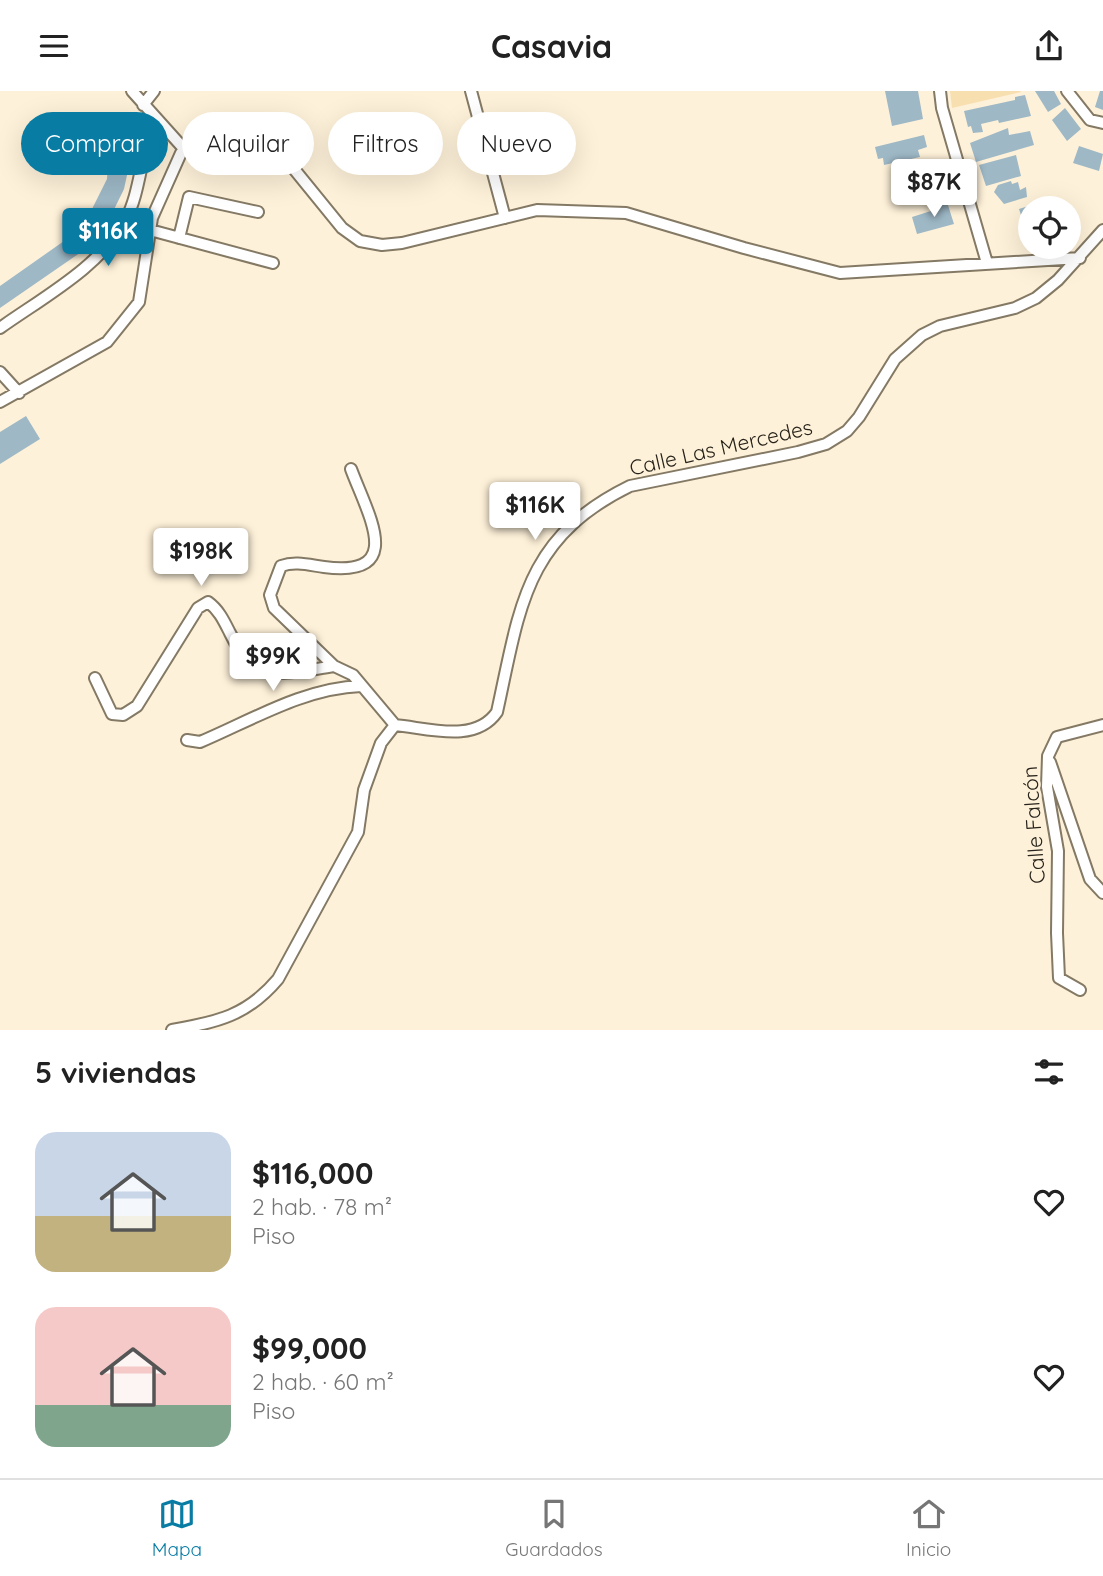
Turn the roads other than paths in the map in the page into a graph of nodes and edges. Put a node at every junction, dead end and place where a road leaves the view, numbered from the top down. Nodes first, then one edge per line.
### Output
1 (132, 91) edge
2 (154, 91) edge
3 (471, 91) edge
4 (940, 91) edge
5 (1067, 91) edge
6 (143, 105) junction
7 (1103, 123) edge
8 (182, 147) edge
9 (182, 152) edge
10 (139, 175) edge
11 (298, 175) edge
12 (258, 212) dead end
13 (505, 218) junction
14 (150, 230) junction
15 (1103, 230) edge
16 (179, 238) junction
17 (1081, 257) edge
18 (1061, 259) edge
19 (1079, 259) edge
20 (274, 263) dead end
21 (987, 263) junction
22 (0, 328) edge
23 (0, 372) edge
24 (19, 393) junction
25 (0, 402) edge
26 (351, 468) dead end
27 (334, 666) junction
28 (94, 678) dead end
29 (361, 685) junction
30 (395, 725) junction
31 (1103, 725) edge
32 (187, 740) dead end
33 (1048, 756) junction
34 (1103, 893) edge
35 (1080, 990) dead end
36 (172, 1030) edge

1 - 6 street
2 - 6 street
3 - 13 street
4 - 21 street
5 - 7 street
6 - 8 street
9 - 14 street
10 - 22 street
11 - 13 street
12 - 16 street
13 - 21 street
14 - 16 street
14 - 24 street
15 - 17 street, Calle Las Mercedes
16 - 20 street
18 - 21 street
19 - 30 street, Calle Las Mercedes
23 - 24 street
24 - 25 street
26 - 27 street
27 - 28 street
27 - 29 street
29 - 30 street
29 - 32 street
30 - 36 street
31 - 33 street, Calle Falcón
33 - 34 street
33 - 35 street, Calle Falcón

